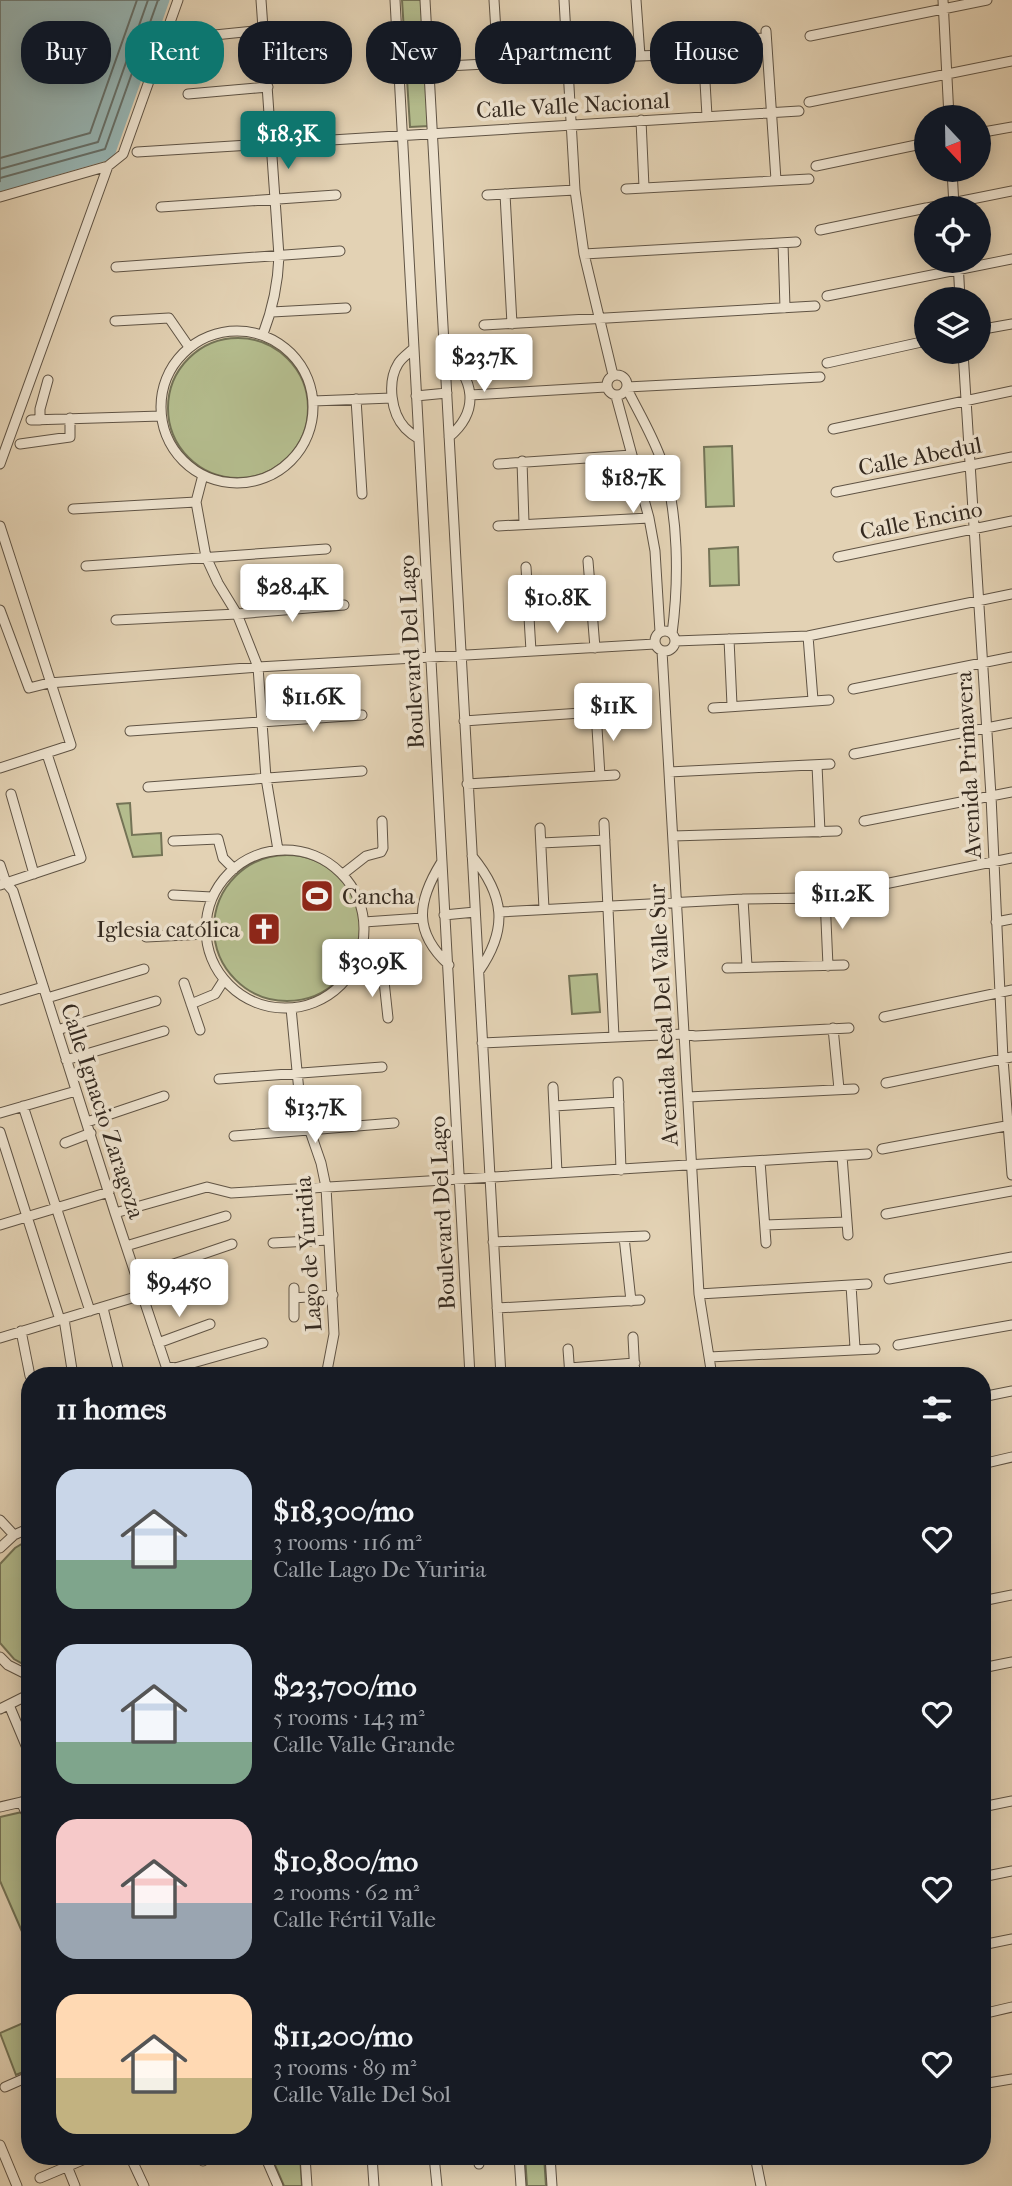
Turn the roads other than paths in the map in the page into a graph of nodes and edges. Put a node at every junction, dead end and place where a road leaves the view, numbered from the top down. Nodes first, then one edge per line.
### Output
1 (178, 0) edge
2 (261, 0) edge
3 (395, 0) edge
4 (425, 0) edge
5 (494, 0) edge
6 (565, 0) edge
7 (636, 0) edge
8 (988, 0) edge
9 (944, 4) edge
10 (263, 21) edge
11 (426, 21) edge
12 (495, 21) edge
13 (566, 21) edge
14 (763, 34) edge
15 (810, 36) dead end
16 (636, 56) edge
17 (640, 56) junction
18 (650, 56) edge
19 (1012, 61) edge
20 (948, 72) junction
21 (268, 84) edge
22 (429, 84) edge
23 (568, 84) edge
24 (705, 84) edge
25 (268, 87) junction
26 (188, 94) dead end
27 (809, 102) dead end
28 (949, 105) edge
29 (799, 111) dead end
30 (771, 113) junction
31 (707, 116) junction
32 (641, 120) junction
33 (570, 124) junction
34 (1012, 127) edge
35 (991, 131) edge
36 (432, 132) junction
37 (402, 135) junction
38 (271, 143) junction
39 (914, 146) edge
40 (137, 152) dead end
41 (108, 166) junction
42 (816, 166) dead end
43 (809, 179) dead end
44 (776, 180) junction
45 (644, 187) junction
46 (626, 188) dead end
47 (575, 190) junction
48 (1012, 191) edge
49 (505, 194) junction
50 (336, 195) dead end
51 (487, 195) dead end
52 (991, 196) edge
53 (0, 197) edge
54 (275, 199) junction
55 (161, 207) dead end
56 (914, 210) edge
57 (820, 230) dead end
58 (796, 242) dead end
59 (783, 243) junction
60 (340, 251) dead end
61 (584, 254) junction
62 (279, 256) junction
63 (1012, 259) edge
64 (991, 261) edge
65 (116, 267) dead end
66 (924, 273) edge
67 (827, 296) dead end
68 (815, 306) dead end
69 (785, 308) junction
70 (346, 309) dead end
71 (272, 312) junction
72 (599, 318) junction
73 (115, 321) dead end
74 (512, 324) junction
75 (1012, 324) edge
76 (484, 325) dead end
77 (991, 328) edge
78 (262, 334) junction
79 (914, 344) edge
80 (189, 347) junction
81 (414, 348) junction
82 (446, 354) junction
83 (827, 363) dead end
84 (963, 364) edge
85 (613, 375) junction
86 (820, 377) dead end
87 (48, 380) dead end
88 (606, 387) junction
89 (627, 388) junction
90 (1012, 391) edge
91 (447, 393) junction
92 (470, 395) junction
93 (416, 396) junction
94 (616, 396) junction
95 (392, 398) junction
96 (356, 399) junction
97 (313, 401) junction
98 (965, 401) junction
99 (161, 416) junction
100 (70, 418) junction
101 (833, 429) dead end
102 (449, 437) junction
103 (419, 439) junction
104 (20, 444) dead end
105 (632, 455) junction
106 (1012, 457) edge
107 (522, 461) junction
108 (0, 464) edge
109 (498, 464) dead end
110 (969, 465) junction
111 (203, 475) junction
112 (836, 492) dead end
113 (362, 494) dead end
114 (196, 502) junction
115 (73, 509) dead end
116 (649, 518) junction
117 (1012, 522) edge
118 (524, 523) junction
119 (0, 526) edge
120 (498, 526) dead end
121 (973, 530) junction
122 (326, 549) dead end
123 (206, 557) junction
124 (838, 557) dead end
125 (588, 561) dead end
126 (86, 566) dead end
127 (526, 567) dead end
128 (590, 584) junction
129 (527, 587) junction
130 (1012, 594) edge
131 (978, 601) junction
132 (344, 605) dead end
133 (0, 610) edge
134 (237, 614) junction
135 (116, 620) dead end
136 (660, 632) junction
137 (808, 636) junction
138 (673, 638) junction
139 (729, 639) junction
140 (655, 644) junction
141 (595, 648) junction
142 (531, 651) junction
143 (662, 652) junction
144 (461, 654) junction
145 (430, 656) junction
146 (1012, 657) edge
147 (982, 664) junction
148 (258, 667) junction
149 (49, 683) junction
150 (853, 689) dead end
151 (813, 700) junction
152 (829, 700) dead end
153 (733, 705) junction
154 (713, 708) dead end
155 (610, 711) dead end
156 (596, 712) junction
157 (362, 715) dead end
158 (464, 721) junction
159 (263, 722) junction
160 (1012, 723) edge
161 (986, 728) junction
162 (130, 731) dead end
163 (47, 754) junction
164 (854, 754) dead end
165 (830, 764) dead end
166 (817, 765) junction
167 (0, 768) edge
168 (362, 771) dead end
169 (669, 772) junction
170 (615, 775) dead end
171 (600, 776) junction
172 (266, 778) junction
173 (467, 784) junction
174 (148, 787) dead end
175 (1012, 792) edge
176 (11, 794) dead end
177 (990, 796) junction
178 (382, 821) dead end
179 (864, 821) dead end
180 (604, 823) dead end
181 (540, 828) dead end
182 (836, 831) dead end
183 (820, 832) junction
184 (673, 836) junction
185 (605, 840) junction
186 (173, 841) dead end
187 (541, 842) junction
188 (278, 850) junction
189 (471, 856) junction
190 (1012, 858) edge
191 (994, 862) junction
192 (441, 863) junction
193 (0, 865) edge
194 (234, 869) junction
195 (34, 874) junction
196 (343, 874) junction
197 (3, 884) edge
198 (870, 887) dead end
199 (173, 895) dead end
200 (212, 897) junction
201 (856, 897) dead end
202 (825, 898) junction
203 (743, 899) junction
204 (676, 902) junction
205 (608, 905) junction
206 (544, 909) junction
207 (475, 912) junction
208 (499, 912) junction
209 (444, 915) junction
210 (422, 918) junction
211 (1012, 919) edge
212 (364, 922) junction
213 (996, 922) junction
214 (206, 934) junction
215 (146, 937) dead end
216 (356, 963) junction
217 (449, 965) junction
218 (844, 965) dead end
219 (747, 966) junction
220 (828, 966) junction
221 (727, 968) dead end
222 (144, 969) dead end
223 (479, 971) junction
224 (224, 979) junction
225 (184, 983) dead end
226 (43, 986) junction
227 (1012, 990) edge
228 (1000, 993) junction
229 (47, 998) junction
230 (0, 1000) edge
231 (156, 1001) dead end
232 (191, 1004) junction
233 (291, 1008) junction
234 (884, 1017) dead end
235 (388, 1018) dead end
236 (833, 1028) junction
237 (849, 1028) dead end
238 (57, 1030) junction
239 (200, 1030) dead end
240 (164, 1031) dead end
241 (684, 1034) junction
242 (614, 1037) junction
243 (482, 1043) junction
244 (1007, 1058) edge
245 (66, 1060) junction
246 (382, 1067) dead end
247 (296, 1074) junction
248 (219, 1079) dead end
249 (618, 1082) dead end
250 (886, 1083) dead end
251 (553, 1087) dead end
252 (854, 1088) dead end
253 (839, 1089) junction
254 (76, 1091) junction
255 (164, 1096) dead end
256 (688, 1097) junction
257 (619, 1102) junction
258 (23, 1106) junction
259 (554, 1106) junction
260 (0, 1113) edge
261 (87, 1122) junction
262 (394, 1123) dead end
263 (1010, 1125) edge
264 (308, 1130) junction
265 (0, 1132) edge
266 (91, 1133) junction
267 (234, 1136) dead end
268 (65, 1143) dead end
269 (882, 1149) dead end
270 (867, 1154) dead end
271 (842, 1156) junction
272 (760, 1161) junction
273 (692, 1166) junction
274 (621, 1170) junction
275 (557, 1172) junction
276 (1012, 1175) edge
277 (490, 1176) junction
278 (459, 1179) junction
279 (326, 1187) junction
280 (1012, 1191) edge
281 (109, 1192) junction
282 (56, 1208) junction
283 (114, 1213) junction
284 (886, 1214) dead end
285 (226, 1216) dead end
286 (27, 1217) junction
287 (847, 1222) junction
288 (0, 1225) edge
289 (765, 1225) junction
290 (848, 1235) dead end
291 (645, 1236) dead end
292 (624, 1237) junction
293 (328, 1240) junction
294 (494, 1242) junction
295 (273, 1243) dead end
296 (766, 1243) dead end
297 (232, 1244) dead end
298 (126, 1246) junction
299 (1012, 1257) edge
300 (136, 1277) junction
301 (888, 1279) dead end
302 (867, 1284) dead end
303 (851, 1285) junction
304 (294, 1288) dead end
305 (699, 1294) junction
306 (142, 1295) junction
307 (333, 1295) junction
308 (294, 1298) junction
309 (103, 1308) junction
310 (497, 1308) junction
311 (90, 1311) junction
312 (295, 1317) dead end
313 (62, 1319) junction
314 (211, 1324) dead end
315 (1012, 1325) edge
316 (22, 1331) junction
317 (633, 1337) dead end
318 (0, 1338) edge
319 (158, 1343) junction
320 (263, 1343) dead end
321 (898, 1345) dead end
322 (855, 1348) junction
323 (568, 1349) dead end
324 (874, 1349) dead end
325 (709, 1357) junction
326 (635, 1363) junction
327 (28, 1367) edge
328 (72, 1367) edge
329 (118, 1367) edge
330 (168, 1367) edge
331 (173, 1367) edge
332 (328, 1367) edge
333 (469, 1367) edge
334 (500, 1367) edge
335 (569, 1367) edge
336 (606, 1367) edge
337 (635, 1367) edge
338 (711, 1367) edge
339 (1012, 1391) edge
340 (991, 1394) edge
341 (1012, 1457) edge
342 (991, 1462) edge
343 (0, 1520) edge
344 (21, 1532) edge
345 (15, 1535) junction
346 (0, 1548) edge
347 (1012, 1595) edge
348 (991, 1599) edge
349 (0, 1657) edge
350 (1012, 1662) edge
351 (991, 1666) edge
352 (21, 1672) edge
353 (21, 1698) edge
354 (4, 1707) edge
355 (21, 1738) edge
356 (1012, 1801) edge
357 (21, 1802) edge
358 (991, 1805) edge
359 (0, 1807) edge
360 (1012, 1871) edge
361 (991, 1875) edge
362 (1012, 1940) edge
363 (991, 1944) edge
364 (1012, 2007) edge
365 (991, 2012) edge
366 (1012, 2079) edge
367 (21, 2080) edge
368 (991, 2082) edge
369 (5, 2087) dead end
370 (0, 2145) edge
371 (134, 2165) edge
372 (269, 2165) edge
373 (306, 2165) edge
374 (373, 2165) edge
375 (435, 2165) edge
376 (520, 2165) edge
377 (551, 2165) edge
378 (757, 2165) edge
379 (67, 2166) joint
380 (40, 2178) dead end
381 (277, 2183) edge
382 (17, 2186) edge
383 (75, 2186) edge
384 (144, 2186) edge
385 (265, 2186) edge
386 (307, 2186) edge
387 (374, 2186) edge
388 (437, 2186) edge
389 (521, 2186) edge
390 (552, 2186) edge
391 (761, 2186) edge

1 - 41 street
2 - 10 street
3 - 37 street, Boulevard Del Lago
4 - 11 street
5 - 12 street
6 - 13 street
7 - 17 street
8 - 9 street
9 - 15 street
9 - 20 street
14 - 30 street
16 - 17 street
17 - 18 street
19 - 20 street
20 - 27 street
20 - 28 street
21 - 25 street
22 - 36 street
23 - 33 street
24 - 31 street
25 - 26 street
25 - 38 street
29 - 30 street, Calle Valle Nacional
30 - 31 street, Calle Valle Nacional
30 - 44 street
31 - 32 street, Calle Valle Nacional
32 - 33 street, Calle Valle Nacional
32 - 45 street
33 - 36 street, Calle Valle Nacional
33 - 47 street
34 - 35 street
36 - 37 street, Calle Valle Nacional
36 - 82 street
37 - 38 street, Calle Valle Nacional
37 - 81 street, Boulevard Del Lago
38 - 40 street, Calle Valle Nacional
38 - 54 street
39 - 42 street
41 - 53 street
41 - 108 street
43 - 44 street
44 - 45 street
45 - 46 street
47 - 49 street
47 - 61 street
48 - 52 street
49 - 51 street
49 - 74 street
50 - 54 street
54 - 55 street
54 - 62 street
56 - 57 street
58 - 59 street
59 - 61 street
59 - 69 street
60 - 62 street
61 - 72 street
62 - 65 street
62 - 71 street
63 - 64 street
66 - 67 street
68 - 69 street
69 - 72 street
70 - 71 street
71 - 78 street
72 - 74 street
72 - 85 street
73 - 80 street
74 - 76 street
75 - 77 street
78 - 80 street
78 - 97 street
79 - 83 street
80 - 99 street
81 - 93 street, Boulevard Del Lago
81 - 95 street
82 - 91 street
82 - 92 street
84 - 98 street, Avenida Primavera
85 - 88 street
85 - 89 street
86 - 89 street
87 - 100 street
88 - 92 street
88 - 94 street
89 - 94 street
89 - 138 street
90 - 98 street
91 - 93 street
91 - 102 street
92 - 102 street
93 - 103 street, Boulevard Del Lago
94 - 105 street
95 - 96 street
95 - 103 street
96 - 97 street
96 - 113 street
97 - 111 street
98 - 101 street
98 - 110 street, Avenida Primavera
99 - 100 street
99 - 111 street
100 - 104 street
102 - 144 street
103 - 145 street, Boulevard Del Lago
105 - 107 street
105 - 116 street
106 - 110 street, Calle Abedul
107 - 109 street
107 - 118 street
110 - 112 street, Calle Abedul
110 - 121 street, Avenida Primavera
111 - 114 street
114 - 115 street
114 - 123 street
116 - 118 street
116 - 136 street
117 - 121 street, Calle Encino
118 - 120 street
119 - 149 street
121 - 124 street, Calle Encino
121 - 131 street, Avenida Primavera
122 - 123 street
123 - 126 street
123 - 134 street
125 - 128 street
127 - 129 street
128 - 129 street
128 - 141 street
129 - 142 street
130 - 131 street
131 - 137 street
131 - 147 street, Avenida Primavera
132 - 134 street
133 - 149 street
134 - 135 street
134 - 148 street
136 - 138 street
136 - 140 street
137 - 139 street
137 - 151 street
138 - 139 street
138 - 143 street
139 - 153 street
140 - 141 street
140 - 143 street
141 - 142 street
142 - 144 street
143 - 169 street, Avenida Real Del Valle Sur
144 - 145 street
144 - 158 street
145 - 148 street
145 - 192 street, Boulevard Del Lago
146 - 147 street
147 - 150 street
147 - 161 street, Avenida Primavera
148 - 149 street
148 - 159 street
149 - 163 street
151 - 152 street
151 - 153 street
153 - 154 street
155 - 156 street
156 - 158 street
156 - 171 street
157 - 159 street
158 - 173 street
159 - 162 street
159 - 172 street
160 - 161 street
161 - 164 street
161 - 177 street, Avenida Primavera
163 - 167 street
163 - 195 street
165 - 166 street
166 - 169 street
166 - 183 street
168 - 172 street
169 - 184 street, Avenida Real Del Valle Sur
170 - 171 street
171 - 173 street
172 - 174 street
172 - 188 street
173 - 189 street
175 - 177 street
176 - 195 street
177 - 179 street
177 - 191 street, Avenida Primavera
178 - 196 street
180 - 185 street
181 - 187 street
182 - 183 street
183 - 184 street
184 - 204 street, Avenida Real Del Valle Sur
185 - 187 street
185 - 205 street
186 - 194 street
187 - 206 street
188 - 194 street
188 - 196 street
189 - 207 street
189 - 208 street
190 - 191 street
191 - 198 street
191 - 213 street, Avenida Primavera
192 - 209 street, Boulevard Del Lago
192 - 210 street, Boulevard Del Lago
193 - 197 street, Calle Ignacio Zaragoza
194 - 200 street
195 - 197 street
196 - 212 street
197 - 226 street, Calle Ignacio Zaragoza
199 - 200 street
200 - 214 street
201 - 202 street
202 - 203 street
202 - 220 street
203 - 204 street
203 - 219 street
204 - 205 street
204 - 241 street, Avenida Real Del Valle Sur
205 - 206 street
205 - 242 street
206 - 208 street
207 - 209 street
207 - 223 street
208 - 223 street
209 - 217 street, Boulevard Del Lago
210 - 212 street
210 - 217 street
211 - 213 street
212 - 216 street
213 - 228 street, Avenida Primavera
214 - 215 street
214 - 224 street
216 - 233 street
216 - 235 street
217 - 278 street, Boulevard Del Lago
218 - 220 street
219 - 220 street
219 - 221 street
222 - 229 street
223 - 243 street
224 - 232 street
224 - 233 street
225 - 232 street
226 - 229 street, Calle Ignacio Zaragoza
226 - 230 street
227 - 228 street
228 - 234 street
228 - 244 street, Avenida Primavera
229 - 238 street, Calle Ignacio Zaragoza
231 - 238 street
232 - 239 street
233 - 247 street, Lago de Yuridia
236 - 237 street
236 - 241 street
236 - 253 street
238 - 245 street, Calle Ignacio Zaragoza
240 - 245 street
241 - 242 street
241 - 256 street, Avenida Real Del Valle Sur
242 - 243 street
243 - 277 street
244 - 250 street
244 - 263 street, Avenida Primavera
245 - 254 street, Calle Ignacio Zaragoza
246 - 247 street
247 - 248 street
247 - 264 street, Lago de Yuridia
249 - 257 street
251 - 259 street
252 - 253 street
253 - 256 street
254 - 258 street
254 - 261 street, Calle Ignacio Zaragoza
255 - 261 street
256 - 273 street, Avenida Real Del Valle Sur
257 - 259 street
257 - 274 street
258 - 260 street
258 - 282 street
259 - 275 street
261 - 266 street, Calle Ignacio Zaragoza
262 - 264 street
263 - 269 street
263 - 276 street, Avenida Primavera
264 - 267 street
264 - 279 street, Lago de Yuridia
265 - 286 street
266 - 268 street
266 - 281 street, Calle Ignacio Zaragoza
270 - 271 street
271 - 272 street
271 - 287 street
272 - 273 street
272 - 289 street
273 - 274 street
273 - 305 street, Avenida Real Del Valle Sur
274 - 275 street
275 - 277 street
277 - 278 street
277 - 294 street
278 - 279 street
278 - 333 street, Boulevard Del Lago
279 - 283 street
279 - 293 street, Lago de Yuridia
280 - 284 street
281 - 282 street
281 - 283 street, Calle Ignacio Zaragoza
282 - 286 street
282 - 311 street
283 - 298 street, Calle Ignacio Zaragoza
285 - 298 street
286 - 288 street
286 - 313 street
287 - 289 street
287 - 290 street
289 - 296 street
291 - 292 street
292 - 294 street
292 - 310 street
293 - 295 street
293 - 307 street, Lago de Yuridia
294 - 310 street
297 - 300 street
298 - 300 street, Calle Ignacio Zaragoza
299 - 301 street
300 - 306 street, Calle Ignacio Zaragoza
302 - 303 street
303 - 305 street
303 - 322 street
304 - 308 street
305 - 325 street, Avenida Real Del Valle Sur
306 - 309 street
306 - 319 street, Calle Ignacio Zaragoza
307 - 308 street
307 - 332 street, Lago de Yuridia
308 - 312 street
309 - 311 street
309 - 329 street
310 - 334 street
311 - 313 street
313 - 316 street
313 - 328 street
314 - 319 street
315 - 321 street
316 - 318 street
316 - 327 street
317 - 326 street
319 - 330 street, Calle Ignacio Zaragoza
320 - 331 street, Calle Ignacio Zaragoza
322 - 324 street
322 - 325 street
323 - 335 street
325 - 338 street, Avenida Real Del Valle Sur
326 - 336 street
326 - 337 street
339 - 340 street
341 - 342 street
343 - 345 street
344 - 345 street
345 - 346 street
347 - 348 street
349 - 352 street
350 - 351 street
353 - 354 street
354 - 355 street
356 - 358 street
357 - 359 street
360 - 361 street
362 - 363 street
364 - 365 street
366 - 368 street
367 - 369 street
370 - 382 street
371 - 384 street
372 - 381 street
373 - 386 street
374 - 387 street
375 - 388 street
376 - 389 street
377 - 390 street
378 - 391 street
379 - 380 street
379 - 383 street
381 - 385 street

